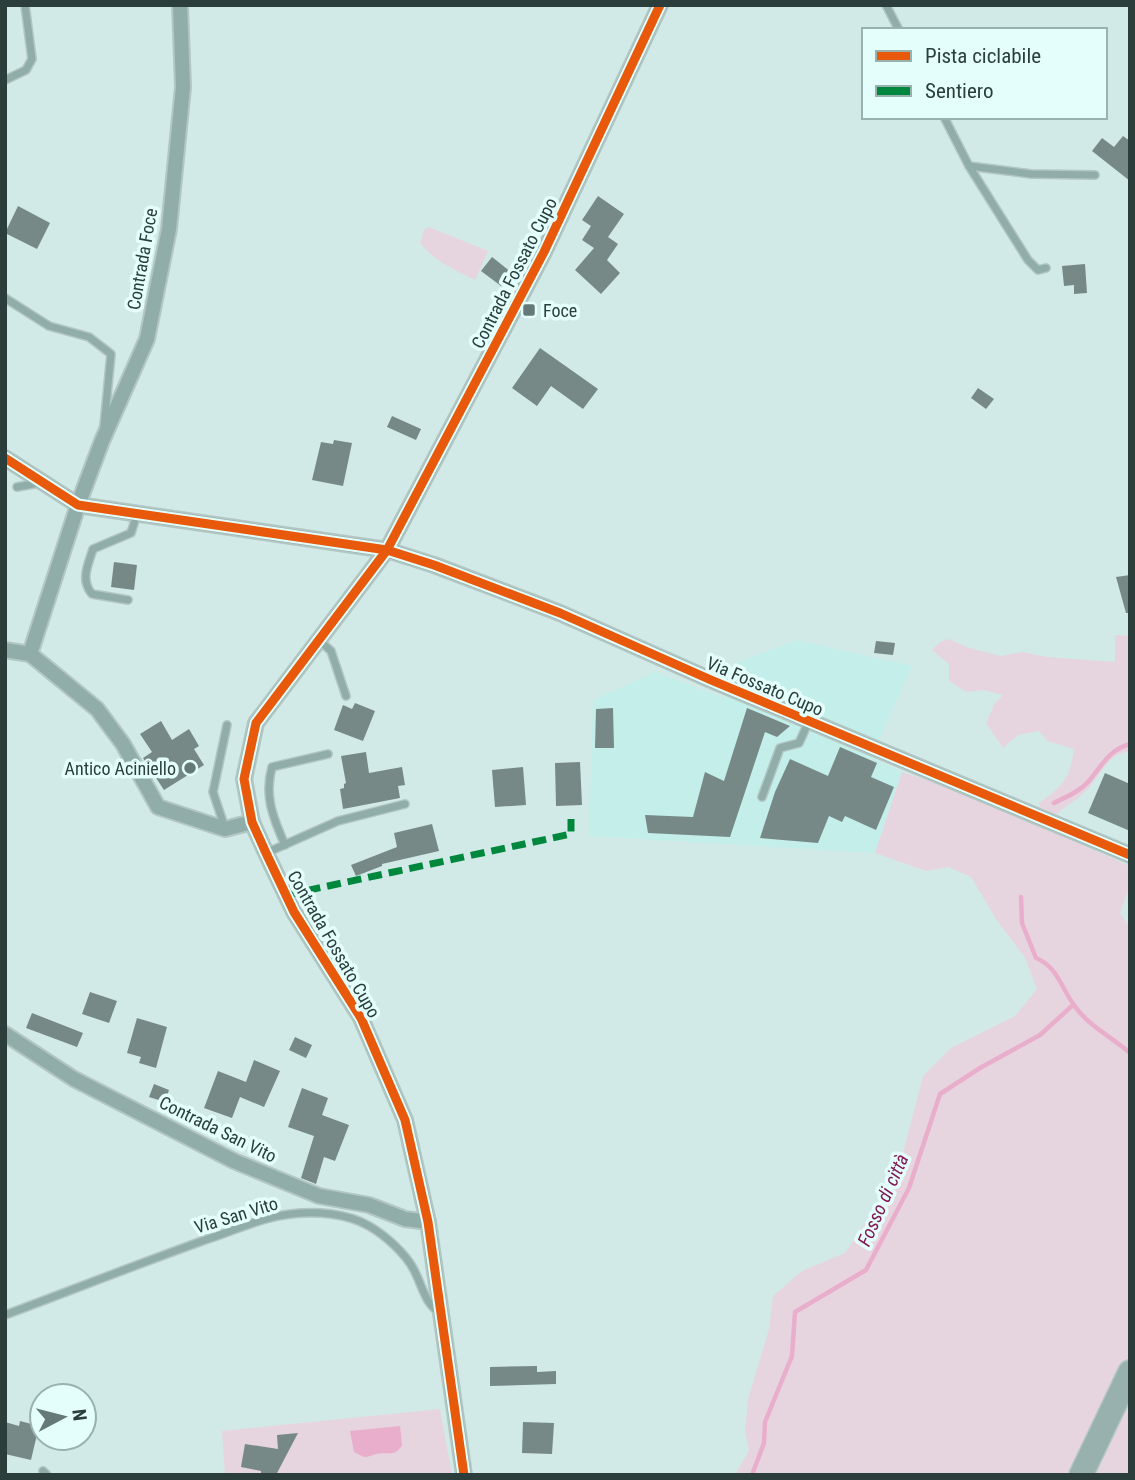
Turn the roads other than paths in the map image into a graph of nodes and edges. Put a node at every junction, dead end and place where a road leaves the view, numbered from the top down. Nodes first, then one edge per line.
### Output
1 (25, 5) edge
2 (180, 5) edge
3 (660, 5) edge
4 (886, 5) edge
5 (898, 28) edge
6 (5, 80) edge
7 (945, 119) edge
8 (969, 166) junction
9 (1095, 176) dead end
10 (1046, 268) dead end
11 (5, 298) edge
12 (102, 441) junction
13 (5, 458) edge
14 (44, 483) junction
15 (17, 487) dead end
16 (78, 505) junction
17 (138, 513) junction
18 (387, 550) junction
19 (128, 600) dead end
20 (319, 640) junction
21 (5, 650) edge
22 (30, 653) junction
23 (346, 696) dead end
24 (809, 721) junction
25 (227, 725) dead end
26 (328, 754) dead end
27 (762, 797) dead end
28 (405, 804) dead end
29 (252, 822) junction
30 (225, 829) junction
31 (285, 845) junction
32 (266, 853) junction
33 (1130, 855) edge
34 (5, 1034) edge
35 (428, 1222) junction
36 (442, 1314) junction
37 (5, 1315) edge
38 (1130, 1372) edge
39 (464, 1475) edge
40 (1081, 1475) edge

1 - 6 lane
2 - 12 street, Contrada Foce
3 - 18 street, Contrada Fossato Cupo
4 - 5 lane
7 - 8 lane
8 - 9 lane
8 - 10 lane
11 - 12 lane
12 - 16 street, Contrada Foce
13 - 14 street
14 - 15 lane
14 - 16 street
16 - 17 street
16 - 22 street, Contrada Foce
17 - 18 street
17 - 19 lane
18 - 20 street, Contrada Fossato Cupo
18 - 24 street, Via Fossato Cupo
20 - 23 lane
20 - 29 street, Contrada Fossato Cupo
21 - 22 street
22 - 30 street
24 - 27 lane
24 - 33 street, Via Fossato Cupo
25 - 30 lane
26 - 31 lane
28 - 31 lane
29 - 30 street
29 - 32 street, Contrada Fossato Cupo
31 - 32 lane
32 - 35 street, Contrada Fossato Cupo
34 - 35 street, Contrada San Vito
35 - 36 street, Contrada Fossato Cupo
36 - 37 lane, Via San Vito
36 - 39 street, Contrada Fossato Cupo
38 - 40 main road

